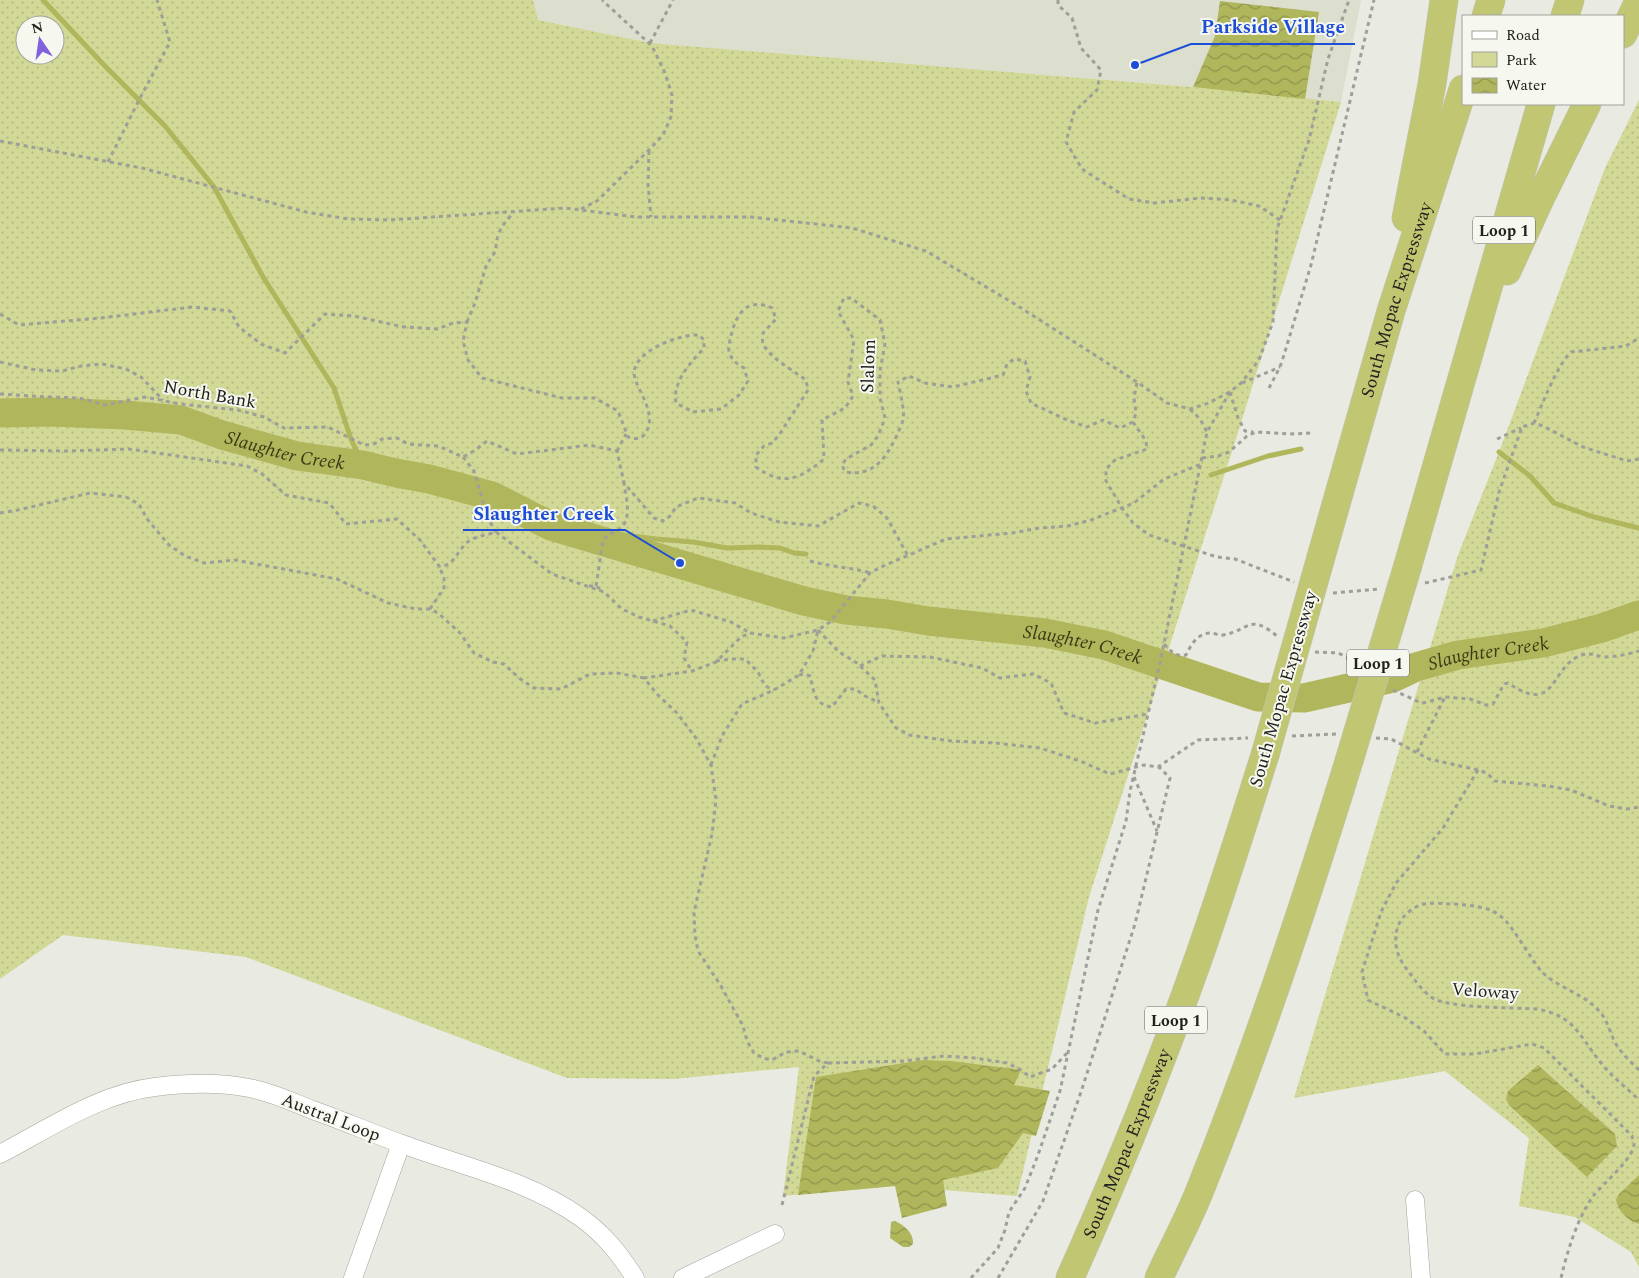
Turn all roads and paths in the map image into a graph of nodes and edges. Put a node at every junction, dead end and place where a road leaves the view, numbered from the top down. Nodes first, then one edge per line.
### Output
1 (157, 0) edge
2 (602, 0) edge
3 (673, 0) edge
4 (1058, 0) edge
5 (1349, 0) edge
6 (1374, 0) edge
7 (1444, 0) edge
8 (1492, 0) edge
9 (1570, 0) edge
10 (1639, 1) edge
11 (1486, 15) edge
12 (1566, 15) edge
13 (1624, 32) edge
14 (650, 43) junction
15 (1462, 92) edge
16 (1540, 105) edge
17 (1587, 105) edge
18 (0, 141) edge
19 (649, 150) junction
20 (108, 162) junction
21 (580, 210) junction
22 (514, 211) junction
23 (651, 217) junction
24 (1280, 220) junction
25 (1391, 311) junction
26 (0, 314) edge
27 (466, 322) junction
28 (1639, 338) edge
29 (1468, 356) junction
30 (0, 362) edge
31 (1280, 367) junction
32 (1137, 382) junction
33 (1241, 383) junction
34 (1269, 388) dead end
35 (1230, 392) junction
36 (0, 394) edge
37 (164, 400) junction
38 (1190, 409) junction
39 (1133, 422) junction
40 (1534, 423) junction
41 (1522, 427) junction
42 (1207, 432) junction
43 (1256, 432) junction
44 (626, 433) junction
45 (1313, 433) dead end
46 (1497, 439) dead end
47 (0, 450) edge
48 (617, 451) junction
49 (463, 457) junction
50 (1202, 458) junction
51 (1639, 459) edge
52 (1201, 464) junction
53 (624, 483) junction
54 (1122, 508) junction
55 (0, 513) edge
56 (496, 532) junction
57 (1185, 545) junction
58 (908, 556) junction
59 (810, 561) dead end
60 (439, 566) junction
61 (870, 574) junction
62 (1413, 574) junction
63 (1294, 582) dead end
64 (596, 586) junction
65 (586, 587) junction
66 (1387, 588) dead end
67 (604, 592) junction
68 (1328, 594) dead end
69 (430, 609) junction
70 (652, 621) junction
71 (818, 630) junction
72 (750, 634) junction
73 (716, 662) junction
74 (860, 666) junction
75 (692, 671) junction
76 (799, 676) junction
77 (644, 678) junction
78 (774, 690) junction
79 (1445, 697) dead end
80 (879, 703) junction
81 (1148, 714) junction
82 (1377, 738) dead end
83 (1417, 752) junction
84 (711, 765) junction
85 (1136, 766) junction
86 (1158, 767) dead end
87 (1478, 770) junction
88 (1134, 777) junction
89 (1639, 807) edge
90 (1157, 832) junction
91 (1069, 1052) junction
92 (828, 1063) junction
93 (1639, 1070) edge
94 (1639, 1100) edge
95 (401, 1144) junction
96 (0, 1154) edge
97 (1202, 1186) junction
98 (1414, 1200) dead end
99 (782, 1205) dead end
100 (775, 1234) dead end
101 (353, 1278) edge
102 (635, 1278) edge
103 (683, 1278) edge
104 (971, 1278) edge
105 (998, 1278) edge
106 (1070, 1278) edge
107 (1159, 1278) edge
108 (1176, 1278) edge
109 (1421, 1278) edge
110 (1561, 1278) edge

1 - 20 path
2 - 14 path
3 - 14 path
4 - 24 path
5 - 24 path
6 - 31 path
7 - 25 highway
8 - 11 highway
9 - 12 highway
10 - 13 highway
14 - 19 path
15 - 25 highway, South Mopac Expressway / Loop 1
16 - 29 highway, Loop 1
17 - 29 highway
18 - 20 path
19 - 21 path
19 - 23 path
20 - 22 path
21 - 22 path
21 - 23 path
22 - 27 path
23 - 32 path
24 - 33 path
25 - 106 highway, South Mopac Expressway / Loop 1, bridge
26 - 27 path
27 - 44 path
28 - 40 path
29 - 62 highway, Loop 1
30 - 37 path
31 - 33 path
31 - 34 path
32 - 38 path
32 - 39 path
33 - 35 path
35 - 38 path
35 - 42 path
35 - 43 path
36 - 37 path, North Bank
37 - 49 path, North Bank
38 - 42 path
39 - 44 path, Slalom
39 - 54 path
40 - 41 path
40 - 51 path
41 - 46 path
41 - 62 path
42 - 50 path
43 - 45 path
43 - 50 path
44 - 48 path
47 - 60 path
48 - 49 path
48 - 53 path
49 - 56 path
50 - 52 path
52 - 54 path
52 - 57 path
53 - 58 path
53 - 64 path
54 - 57 path
54 - 58 path
55 - 69 path
56 - 60 path
56 - 65 path
57 - 63 path
57 - 81 path
58 - 61 path
59 - 61 path
60 - 69 path
61 - 71 path
62 - 97 highway, Loop 1, bridge
64 - 65 path
64 - 67 path
65 - 67 path
66 - 68 path
67 - 70 path
69 - 77 path
70 - 72 path
70 - 75 path
71 - 72 path
71 - 74 path
71 - 76 path
72 - 73 path
73 - 75 path
73 - 78 path
74 - 80 path
74 - 81 path
75 - 77 path
76 - 78 path
76 - 80 path
77 - 84 path
78 - 84 path
79 - 83 path
80 - 85 path
81 - 85 path
82 - 83 path
83 - 87 path
84 - 92 path
85 - 88 path
86 - 90 path
87 - 89 path
87 - 110 path
88 - 90 path
88 - 91 path
90 - 105 path
91 - 92 path
91 - 104 path
92 - 99 path
93 - 94 path, Veloway
95 - 96 street, Austral Loop
95 - 101 street
95 - 102 street, Austral Loop
97 - 107 highway, Loop 1
97 - 108 highway
98 - 109 street
100 - 103 street

